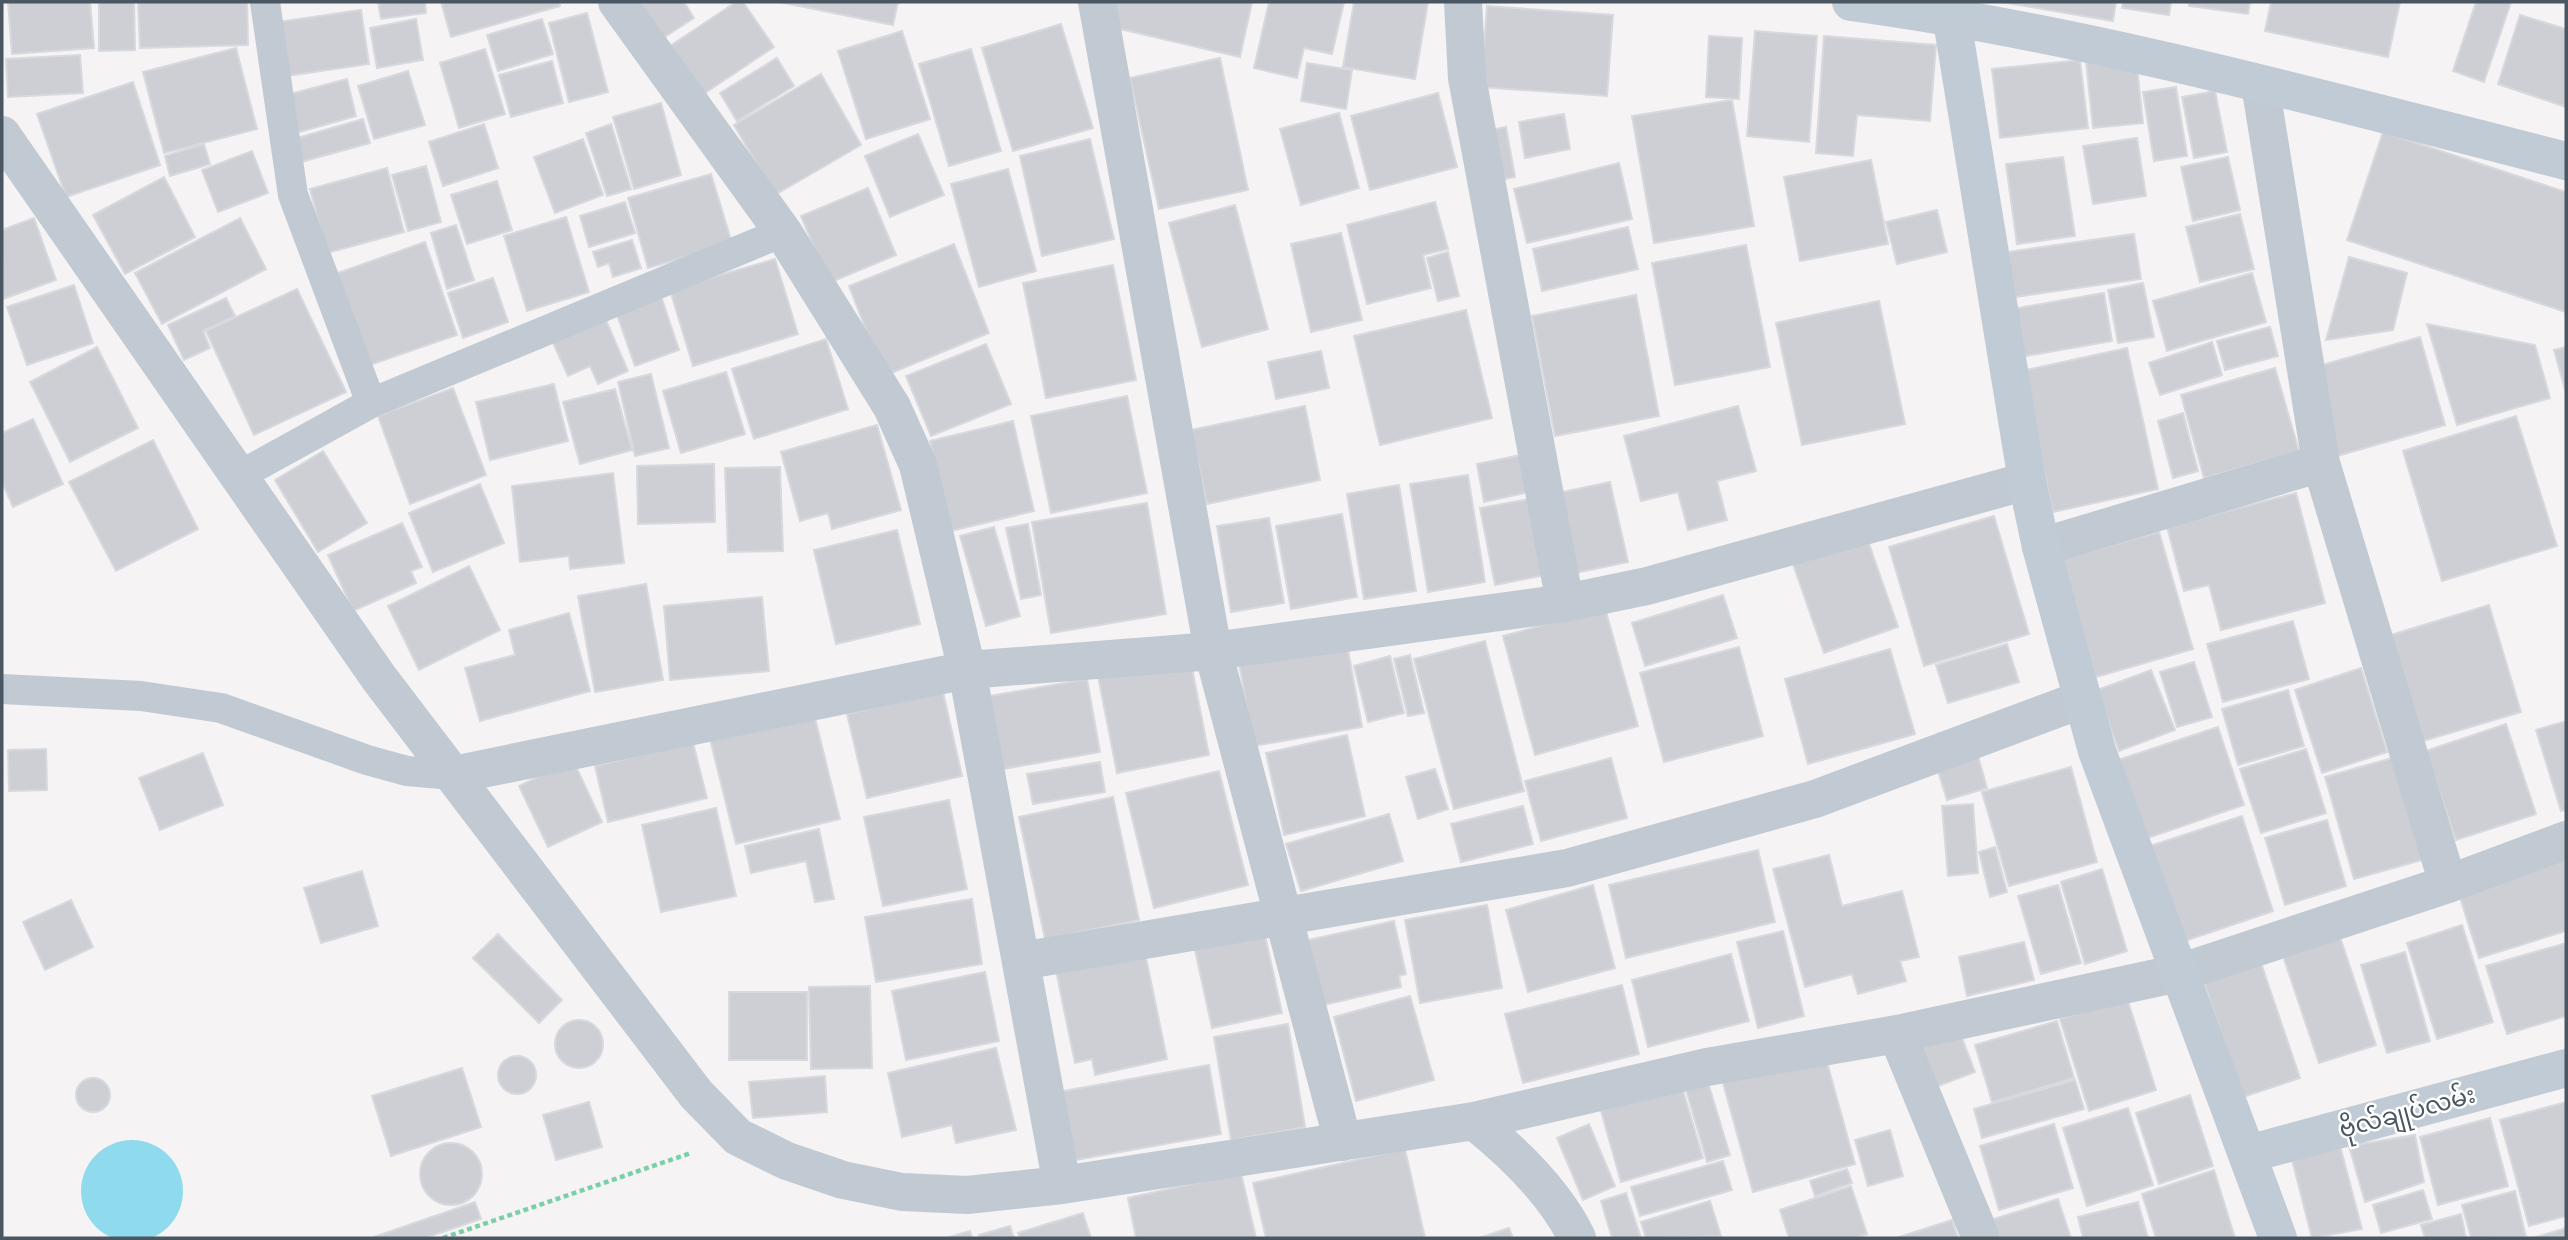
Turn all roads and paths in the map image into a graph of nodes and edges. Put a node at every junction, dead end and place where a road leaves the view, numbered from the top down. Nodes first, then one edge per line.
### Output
1 (265, 2) edge
2 (617, 2) edge
3 (1097, 2) edge
4 (1464, 2) edge
5 (1851, 2) edge
6 (1950, 9) edge
7 (2260, 84) junction
8 (2, 135) edge
9 (2566, 161) edge
10 (783, 232) junction
11 (371, 403) junction
12 (2321, 463) junction
13 (239, 477) junction
14 (2027, 481) junction
15 (2041, 547) junction
16 (1565, 603) junction
17 (1213, 651) junction
18 (967, 670) junction
19 (2, 689) edge
20 (2083, 699) junction
21 (453, 775) junction
22 (2566, 840) edge
23 (2448, 884) junction
24 (1283, 916) junction
25 (1021, 961) junction
26 (2179, 973) junction
27 (1897, 1034) junction
28 (2566, 1068) edge
29 (1474, 1121) junction
30 (738, 1137) junction
31 (1343, 1142) junction
32 (2248, 1154) junction
33 (1062, 1185) junction
34 (443, 1238) edge
35 (1577, 1238) edge
36 (1981, 1238) edge
37 (2278, 1238) edge

1 - 11 lane
2 - 10 street
3 - 17 street
4 - 16 street
5 - 6 main road
6 - 7 main road
6 - 14 main road
7 - 9 main road
7 - 12 street
8 - 13 street
10 - 11 lane
10 - 18 street
11 - 13 lane
12 - 15 street
12 - 23 street
13 - 21 street
14 - 15 main road
14 - 16 street
15 - 20 main road
16 - 17 street
17 - 18 street
17 - 24 street
18 - 21 street
18 - 25 street
19 - 21 lane
20 - 24 street
20 - 26 main road
21 - 30 street
22 - 23 street
23 - 26 street
24 - 25 street
24 - 31 street
25 - 33 street
26 - 27 street
26 - 32 main road
27 - 29 street
27 - 36 street
28 - 32 main road, ဗိုလ်‌ချုပ်‌လမ်း
29 - 31 street
29 - 35 street
30 - 33 street
30 - 34 path
31 - 33 street
32 - 37 main road

